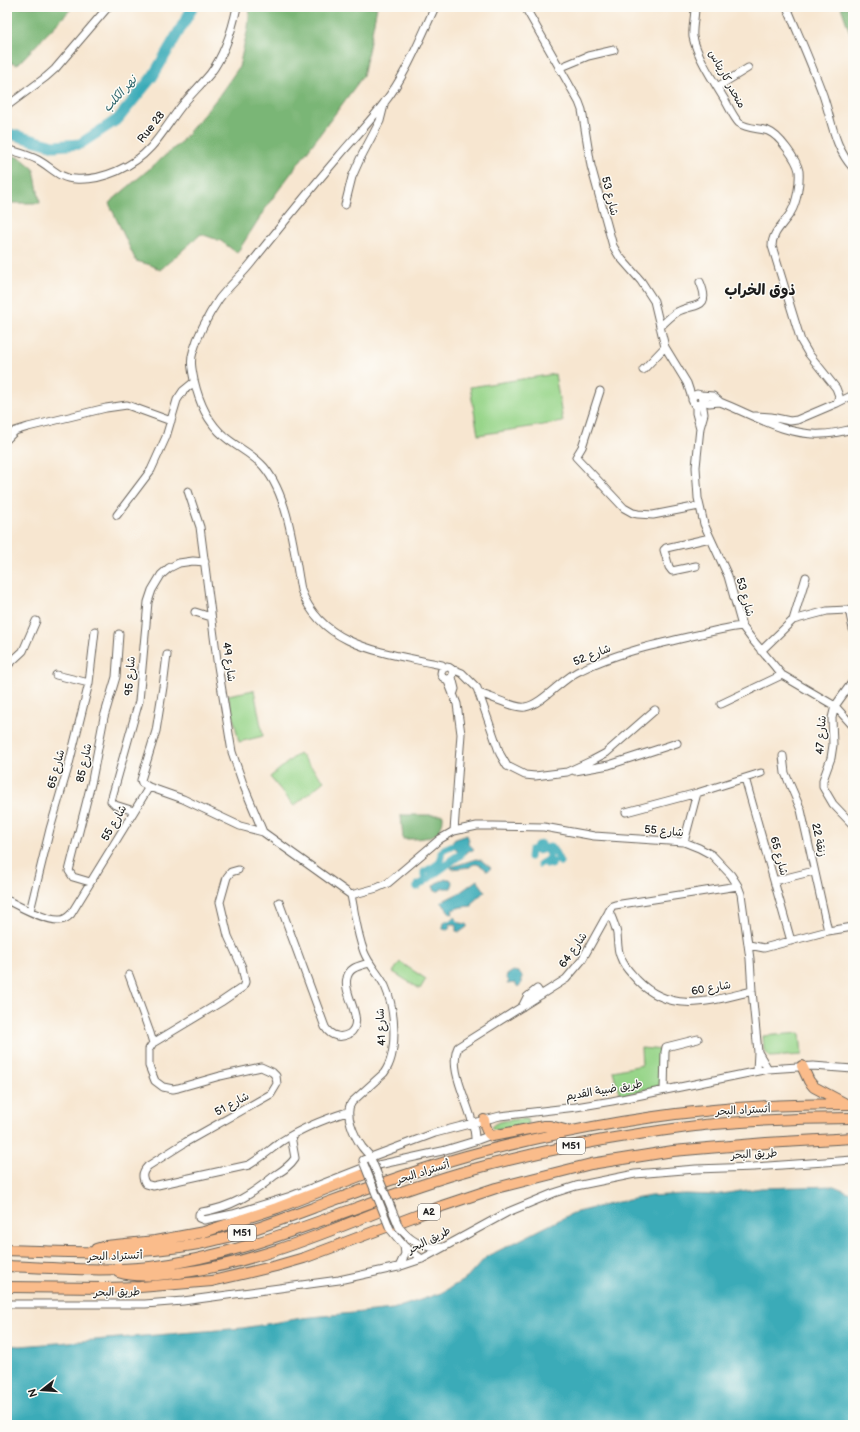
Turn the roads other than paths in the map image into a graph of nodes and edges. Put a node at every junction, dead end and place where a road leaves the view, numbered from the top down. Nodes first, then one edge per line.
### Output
1 (108, 7) edge
2 (237, 7) edge
3 (435, 7) edge
4 (525, 7) edge
5 (695, 7) edge
6 (787, 7) edge
7 (614, 50) dead end
8 (559, 68) junction
9 (748, 68) dead end
10 (717, 87) junction
11 (385, 102) junction
12 (7, 106) edge
13 (7, 149) edge
14 (853, 168) edge
15 (345, 204) dead end
16 (700, 282) dead end
17 (660, 327) junction
18 (665, 347) junction
19 (643, 370) dead end
20 (194, 382) junction
21 (687, 383) junction
22 (600, 390) dead end
23 (853, 395) edge
24 (701, 400) junction
25 (720, 402) junction
26 (837, 403) junction
27 (755, 416) junction
28 (171, 421) junction
29 (700, 428) junction
30 (853, 429) edge
31 (7, 439) edge
32 (188, 491) dead end
33 (699, 506) junction
34 (117, 515) dead end
35 (710, 538) junction
36 (204, 562) junction
37 (696, 566) dead end
38 (806, 577) dead end
39 (195, 612) dead end
40 (211, 617) junction
41 (739, 618) junction
42 (793, 620) junction
43 (36, 621) dead end
44 (742, 626) junction
45 (724, 628) junction
46 (853, 629) edge
47 (95, 631) dead end
48 (120, 634) dead end
49 (761, 651) junction
50 (166, 655) dead end
51 (7, 666) edge
52 (448, 674) junction
53 (56, 675) dead end
54 (782, 675) junction
55 (89, 682) junction
56 (853, 682) edge
57 (479, 693) junction
58 (721, 704) dead end
59 (835, 706) junction
60 (655, 710) dead end
61 (853, 726) edge
62 (678, 744) dead end
63 (783, 756) dead end
64 (567, 772) junction
65 (761, 773) dead end
66 (745, 778) junction
67 (149, 788) junction
68 (697, 793) junction
69 (134, 812) junction
70 (626, 812) dead end
71 (853, 825) edge
72 (263, 832) junction
73 (454, 832) junction
74 (684, 842) junction
75 (238, 870) dead end
76 (814, 871) junction
77 (774, 881) junction
78 (90, 882) junction
79 (738, 886) junction
80 (351, 895) junction
81 (7, 900) edge
82 (279, 902) dead end
83 (30, 911) junction
84 (609, 911) junction
85 (853, 927) edge
86 (837, 930) junction
87 (828, 931) junction
88 (853, 932) edge
89 (791, 941) junction
90 (749, 945) junction
91 (764, 948) junction
92 (750, 959) junction
93 (369, 963) junction
94 (129, 975) dead end
95 (752, 991) junction
96 (698, 1039) dead end
97 (153, 1043) junction
98 (758, 1052) junction
99 (802, 1066) junction
100 (768, 1069) junction
101 (853, 1069) edge
102 (757, 1071) junction
103 (664, 1090) junction
104 (849, 1104) edge
105 (348, 1112) junction
106 (853, 1118) edge
107 (484, 1120) junction
108 (473, 1122) junction
109 (569, 1131) junction
110 (490, 1135) junction
111 (291, 1136) junction
112 (853, 1138) edge
113 (475, 1141) junction
114 (853, 1160) edge
115 (369, 1164) junction
116 (386, 1208) junction
117 (404, 1246) junction
118 (444, 1247) junction
119 (7, 1250) edge
120 (86, 1253) junction
121 (422, 1259) junction
122 (7, 1266) edge
123 (399, 1267) junction
124 (108, 1270) junction
125 (7, 1287) edge
126 (7, 1304) edge

1 - 12 street
2 - 13 street, Rue 28
3 - 11 street
4 - 8 street, شارع 53
5 - 10 street, منحدر كاريتاس
6 - 14 street
7 - 8 street
8 - 17 street, شارع 53
9 - 10 street
10 - 26 street, منحدر كاريتاس
11 - 15 street
11 - 20 street
16 - 17 street
17 - 18 street, شارع 53
18 - 19 street
18 - 21 street, شارع 53
20 - 28 street
20 - 52 street
21 - 24 street, شارع 53
21 - 24 street, شارع 53
22 - 33 street
23 - 26 street
24 - 25 street
24 - 25 street
24 - 29 street, شارع 53
24 - 29 street, شارع 53
25 - 27 street
26 - 27 street
27 - 30 street
28 - 31 street
28 - 34 street
29 - 33 street, شارع 53
32 - 36 street, شارع 49
33 - 35 street, شارع 53
35 - 37 street
35 - 41 street, شارع 53
36 - 40 street, شارع 49
36 - 69 street, شارع 95
38 - 42 street
39 - 40 street
40 - 72 street, شارع 49
41 - 44 street, شارع 53
41 - 45 street, شارع 52
42 - 46 street
42 - 49 street
43 - 51 street
44 - 45 street, شارع 52
44 - 49 street, شارع 53
45 - 57 street, شارع 52
47 - 55 street, شارع 65
48 - 78 street, شارع 85
49 - 54 street, شارع 53
50 - 67 street
52 - 57 street
52 - 73 street
53 - 55 street
54 - 58 street
54 - 59 street, شارع 53
55 - 83 street, شارع 65
56 - 59 street
57 - 64 street
59 - 61 street, شارع 53
59 - 71 street, شارع 47
60 - 64 street
62 - 64 street
63 - 76 street, زنقة 22
65 - 66 street
66 - 68 street
66 - 77 street, شارع 65
67 - 69 street, شارع 55
67 - 72 street
68 - 70 street
68 - 74 street
69 - 78 street, شارع 55
72 - 80 street
73 - 74 street, شارع 55
73 - 80 street, شارع 55
74 - 79 street, شارع 55
75 - 97 street
76 - 77 street
76 - 87 street, زنقة 22
77 - 89 street, شارع 65
78 - 83 street, شارع 55
79 - 84 street
79 - 90 street, شارع 55
80 - 93 street, شارع 41
81 - 83 street, شارع 55
82 - 93 street
84 - 95 street, شارع 60
84 - 108 street, شارع 64
85 - 86 street
86 - 87 street
86 - 88 street
87 - 89 street
89 - 91 street
90 - 91 street
90 - 92 street, شارع 55
91 - 92 street
92 - 95 street, شارع 55
93 - 105 street, شارع 41
94 - 97 street
95 - 98 street, شارع 55
96 - 103 street
97 - 111 street, شارع 51
98 - 100 street, شارع 55
98 - 102 street, شارع 55
99 - 100 street, طريق ضبية القديم
99 - 101 street, طريق ضبية القديم
99 - 104 highway
100 - 102 street, طريق ضبية القديم
102 - 103 street, طريق ضبية القديم
103 - 107 street, طريق ضبية القديم
104 - 109 highway, أتستراد البحر / M51
105 - 111 street, شارع 51
105 - 115 street
106 - 124 highway, أتستراد البحر / M51
107 - 108 street, طريق ضبية القديم
107 - 110 highway
108 - 113 street, شارع 64
108 - 115 street, طريق ضبية القديم
109 - 110 highway
109 - 120 highway, أتستراد البحر / M51
110 - 113 street
111 - 113 street
112 - 125 highway, طريق البحر / A2
114 - 118 street, طريق البحر
115 - 116 street, bridge
115 - 120 highway
116 - 117 street, bridge
116 - 118 street, bridge
116 - 124 highway
117 - 121 street
117 - 123 street
118 - 121 street, طريق البحر
119 - 120 highway, أتستراد البحر / M51
121 - 123 street, طريق البحر
122 - 124 highway, أتستراد البحر / M51
123 - 126 street, طريق البحر

